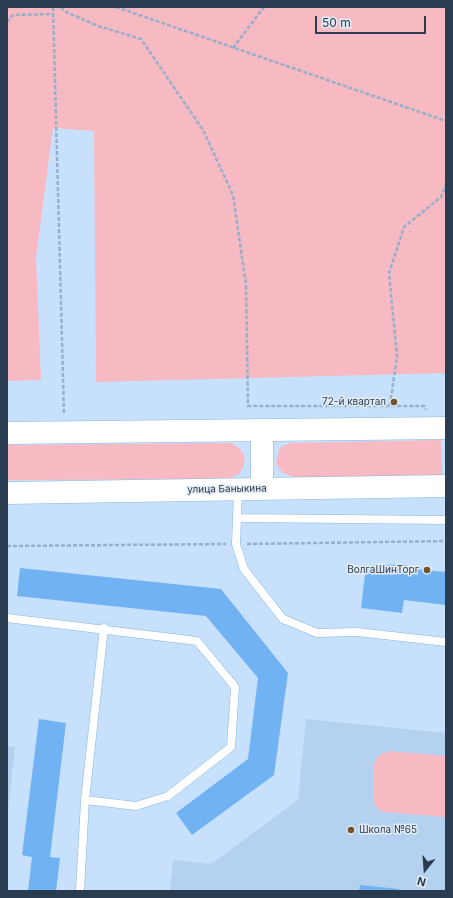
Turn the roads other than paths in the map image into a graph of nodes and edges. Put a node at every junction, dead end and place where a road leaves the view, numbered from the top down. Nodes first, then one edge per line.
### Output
1 (440, 428) edge
2 (262, 431) junction
3 (7, 434) edge
4 (446, 486) edge
5 (238, 489) junction
6 (262, 489) junction
7 (7, 493) edge
8 (238, 518) junction
9 (446, 520) edge
10 (7, 618) edge
11 (104, 628) junction
12 (446, 642) edge
13 (85, 800) junction
14 (80, 891) edge

1 - 2 main road
2 - 3 main road
2 - 6 main road
4 - 6 main road, улица Баныкина
5 - 6 main road, улица Баныкина
5 - 7 main road, улица Баныкина
5 - 8 lane
8 - 9 lane
8 - 12 lane
10 - 11 lane
11 - 13 lane
11 - 13 lane
13 - 14 lane

